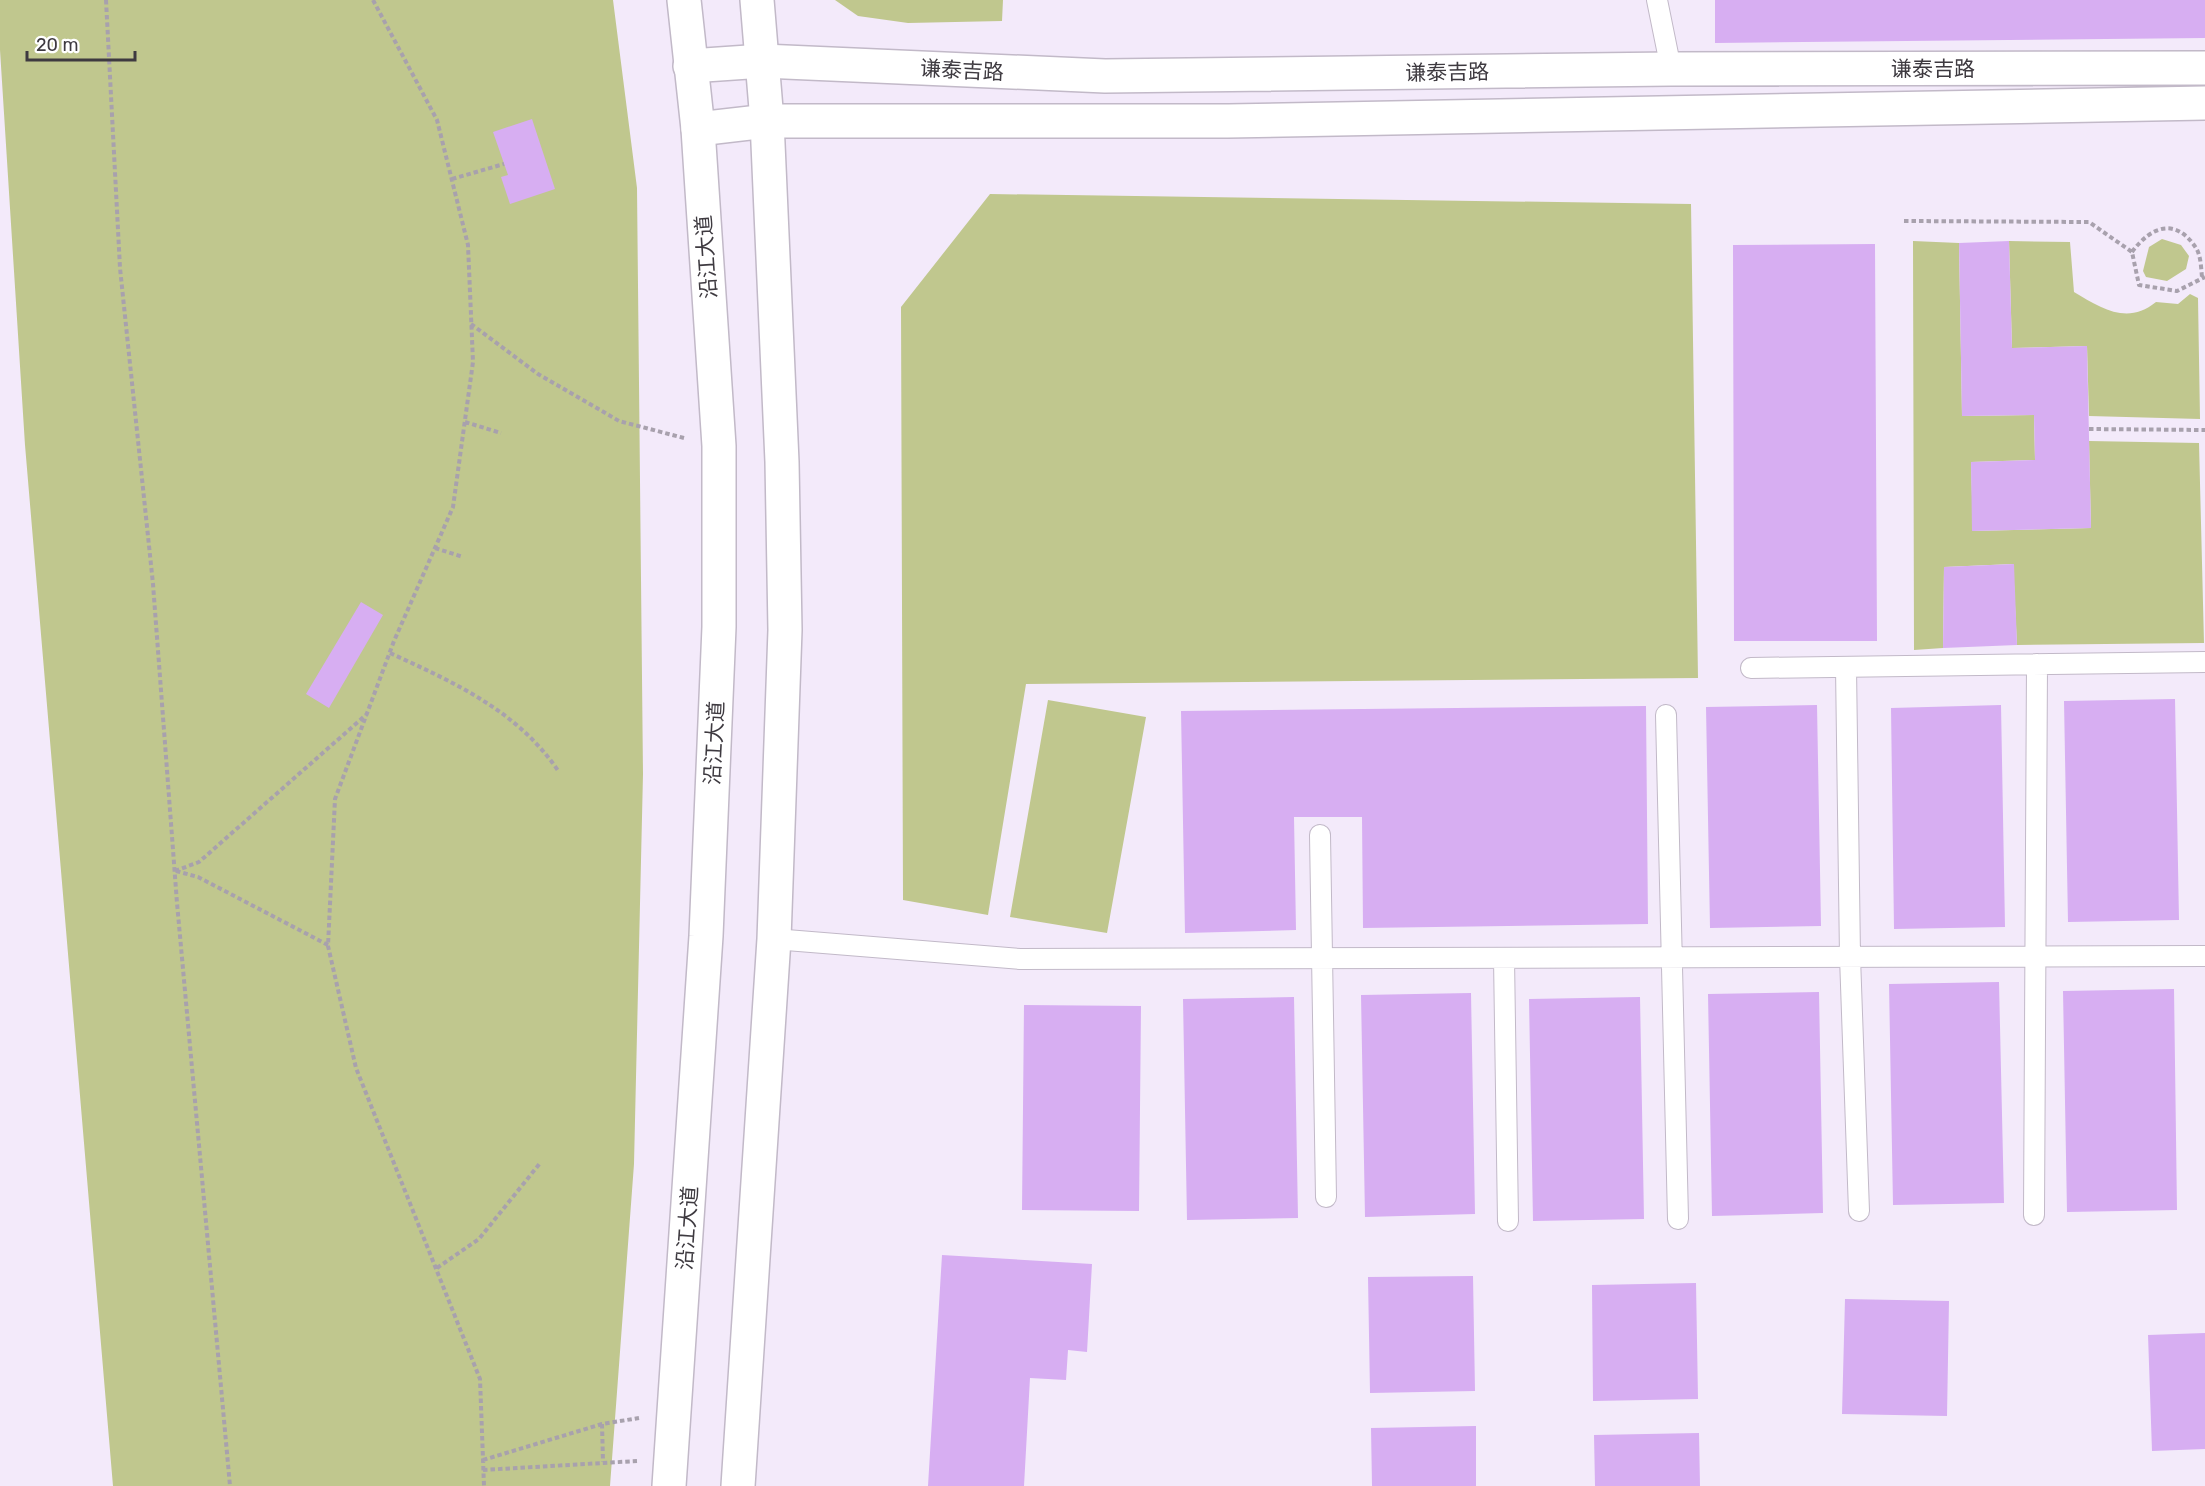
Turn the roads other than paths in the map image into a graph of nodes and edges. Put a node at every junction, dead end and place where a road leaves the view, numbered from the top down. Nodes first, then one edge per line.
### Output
1 (684, 0) edge
2 (757, 0) edge
3 (1657, 0) edge
4 (763, 61) junction
5 (690, 66) junction
6 (2205, 68) edge
7 (1671, 69) junction
8 (2205, 103) edge
9 (767, 121) junction
10 (698, 129) junction
11 (2205, 662) edge
12 (2037, 664) junction
13 (1846, 667) junction
14 (1751, 668) dead end
15 (1666, 715) dead end
16 (1320, 835) dead end
17 (774, 939) junction
18 (2205, 956) edge
19 (1670, 957) junction
20 (1850, 957) junction
21 (2035, 957) junction
22 (1324, 958) junction
23 (1504, 958) junction
24 (1326, 1197) dead end
25 (1859, 1211) dead end
26 (2034, 1215) dead end
27 (1678, 1219) dead end
28 (1508, 1221) dead end
29 (670, 1473) edge
30 (738, 1486) edge

1 - 5 street, 沿江大道
2 - 4 street
3 - 7 lane
4 - 5 street, 谦泰吉路
4 - 7 street, 谦泰吉路
4 - 9 street
5 - 10 street, 沿江大道
6 - 7 street, 谦泰吉路
8 - 9 street, 谦泰吉路
9 - 10 street, 谦泰吉路
9 - 17 street
10 - 29 street, 沿江大道
11 - 12 lane
12 - 13 lane
12 - 21 lane
13 - 14 lane
13 - 20 lane
15 - 19 lane
16 - 22 lane
17 - 22 lane
17 - 30 street
18 - 21 lane
19 - 20 lane
19 - 23 lane
19 - 27 lane
20 - 21 lane
20 - 25 lane
21 - 26 lane
22 - 23 lane
22 - 24 lane
23 - 28 lane

